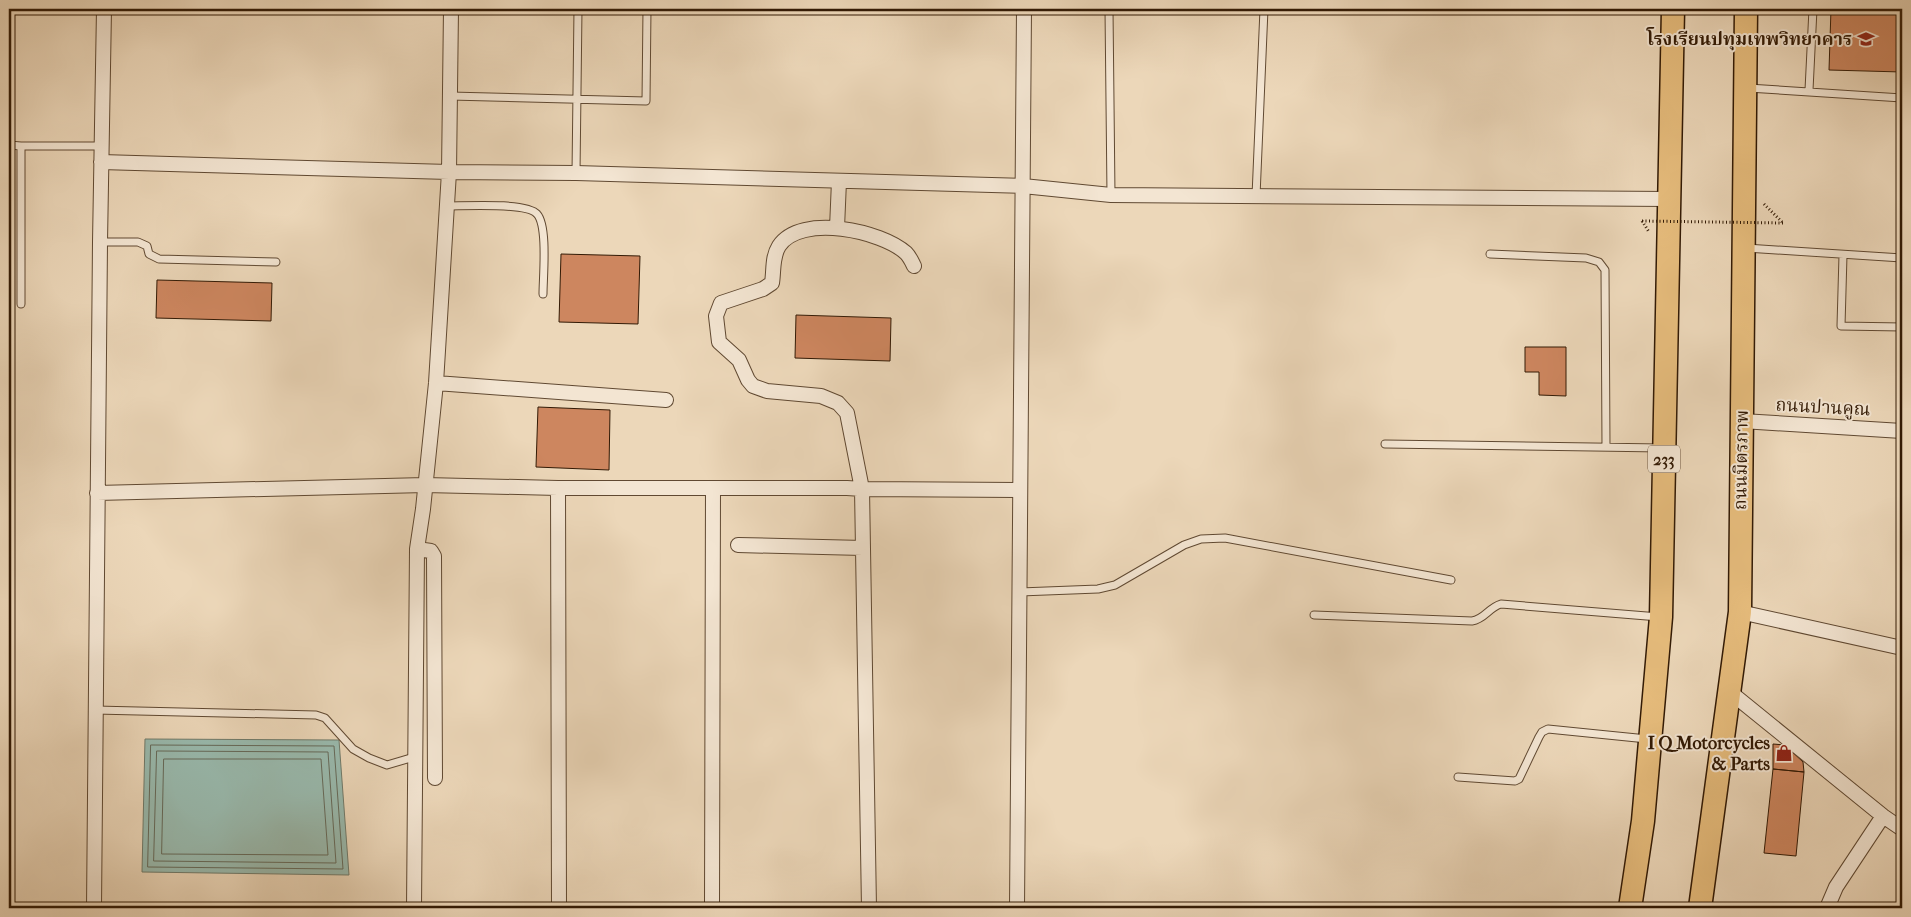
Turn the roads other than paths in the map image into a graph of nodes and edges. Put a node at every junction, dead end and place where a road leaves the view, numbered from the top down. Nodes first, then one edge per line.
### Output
1 (104, 9) edge
2 (451, 9) edge
3 (578, 9) edge
4 (647, 9) edge
5 (1024, 9) edge
6 (1109, 9) edge
7 (1264, 9) edge
8 (1673, 9) edge
9 (1746, 9) edge
10 (1758, 9) edge
11 (1813, 9) edge
12 (1745, 88) junction
13 (1809, 90) junction
14 (450, 96) junction
15 (1902, 98) edge
16 (576, 99) junction
17 (9, 145) edge
18 (21, 146) junction
19 (101, 146) junction
20 (101, 162) junction
21 (449, 172) junction
22 (576, 173) junction
23 (840, 181) junction
24 (1023, 186) junction
25 (1110, 195) junction
26 (1256, 196) junction
27 (1669, 199) junction
28 (447, 206) junction
29 (837, 228) junction
30 (100, 242) junction
31 (1743, 248) junction
32 (1490, 254) dead end
33 (1843, 255) junction
34 (1902, 258) edge
35 (276, 262) dead end
36 (914, 266) dead end
37 (543, 294) dead end
38 (21, 304) dead end
39 (1902, 327) edge
40 (436, 383) junction
41 (666, 400) dead end
42 (1742, 421) junction
43 (1902, 431) edge
44 (1385, 444) dead end
45 (1606, 447) junction
46 (1665, 448) junction
47 (425, 485) junction
48 (558, 488) junction
49 (713, 489) junction
50 (862, 489) junction
51 (1020, 490) junction
52 (97, 493) junction
53 (738, 545) dead end
54 (863, 548) junction
55 (417, 549) junction
56 (1451, 580) dead end
57 (1020, 592) junction
58 (1740, 612) junction
59 (1314, 615) dead end
60 (1661, 617) junction
61 (1902, 648) edge
62 (1730, 692) junction
63 (95, 710) junction
64 (1651, 740) junction
65 (414, 757) junction
66 (1458, 777) dead end
67 (435, 778) dead end
68 (1883, 816) junction
69 (1902, 829) edge
70 (94, 908) edge
71 (414, 908) edge
72 (559, 908) edge
73 (712, 908) edge
74 (870, 908) edge
75 (1017, 908) edge
76 (1630, 908) edge
77 (1700, 908) edge
78 (1827, 908) edge

1 - 19 street
2 - 14 street
3 - 16 lane
4 - 16 lane
5 - 24 street
6 - 25 lane
7 - 26 lane
8 - 27 main road, 233
9 - 12 main road, ถนนมิตรภาพ
10 - 12 main road
11 - 13 lane
12 - 13 lane
12 - 31 main road, ถนนมิตรภาพ
13 - 15 lane
14 - 16 lane
14 - 21 street
16 - 22 lane
17 - 18 lane
18 - 19 lane
18 - 38 lane
19 - 20 street
20 - 21 street
20 - 30 street
21 - 22 street
21 - 28 street
22 - 23 street
23 - 24 street
23 - 29 street
24 - 25 street
24 - 51 street
25 - 26 street
26 - 27 street
27 - 46 main road, 233
28 - 37 lane
28 - 40 street
29 - 36 street
29 - 50 street
30 - 35 lane
30 - 52 street
31 - 33 lane
31 - 42 main road, ถนนมิตรภาพ
32 - 45 lane
33 - 34 lane
33 - 39 lane
40 - 41 street
40 - 47 street
42 - 43 street, ถนนปานคูณ
42 - 58 main road, ถนนมิตรภาพ
44 - 45 lane
45 - 46 lane
46 - 60 main road, 233
47 - 48 street
47 - 52 street
47 - 55 street
48 - 49 street
48 - 72 street
49 - 50 street
49 - 73 street
50 - 51 street
50 - 54 street
51 - 57 street
52 - 63 street
53 - 54 street
54 - 74 street
55 - 65 street
55 - 67 street
56 - 57 lane
57 - 75 street
58 - 61 street
58 - 62 main road, ถนนมิตรภาพ
59 - 60 lane
60 - 64 main road, 233
62 - 68 street
62 - 77 main road, ถนนมิตรภาพ
63 - 65 lane
63 - 70 street
64 - 66 lane
64 - 76 main road, 233
65 - 71 street
68 - 69 street
68 - 78 street

